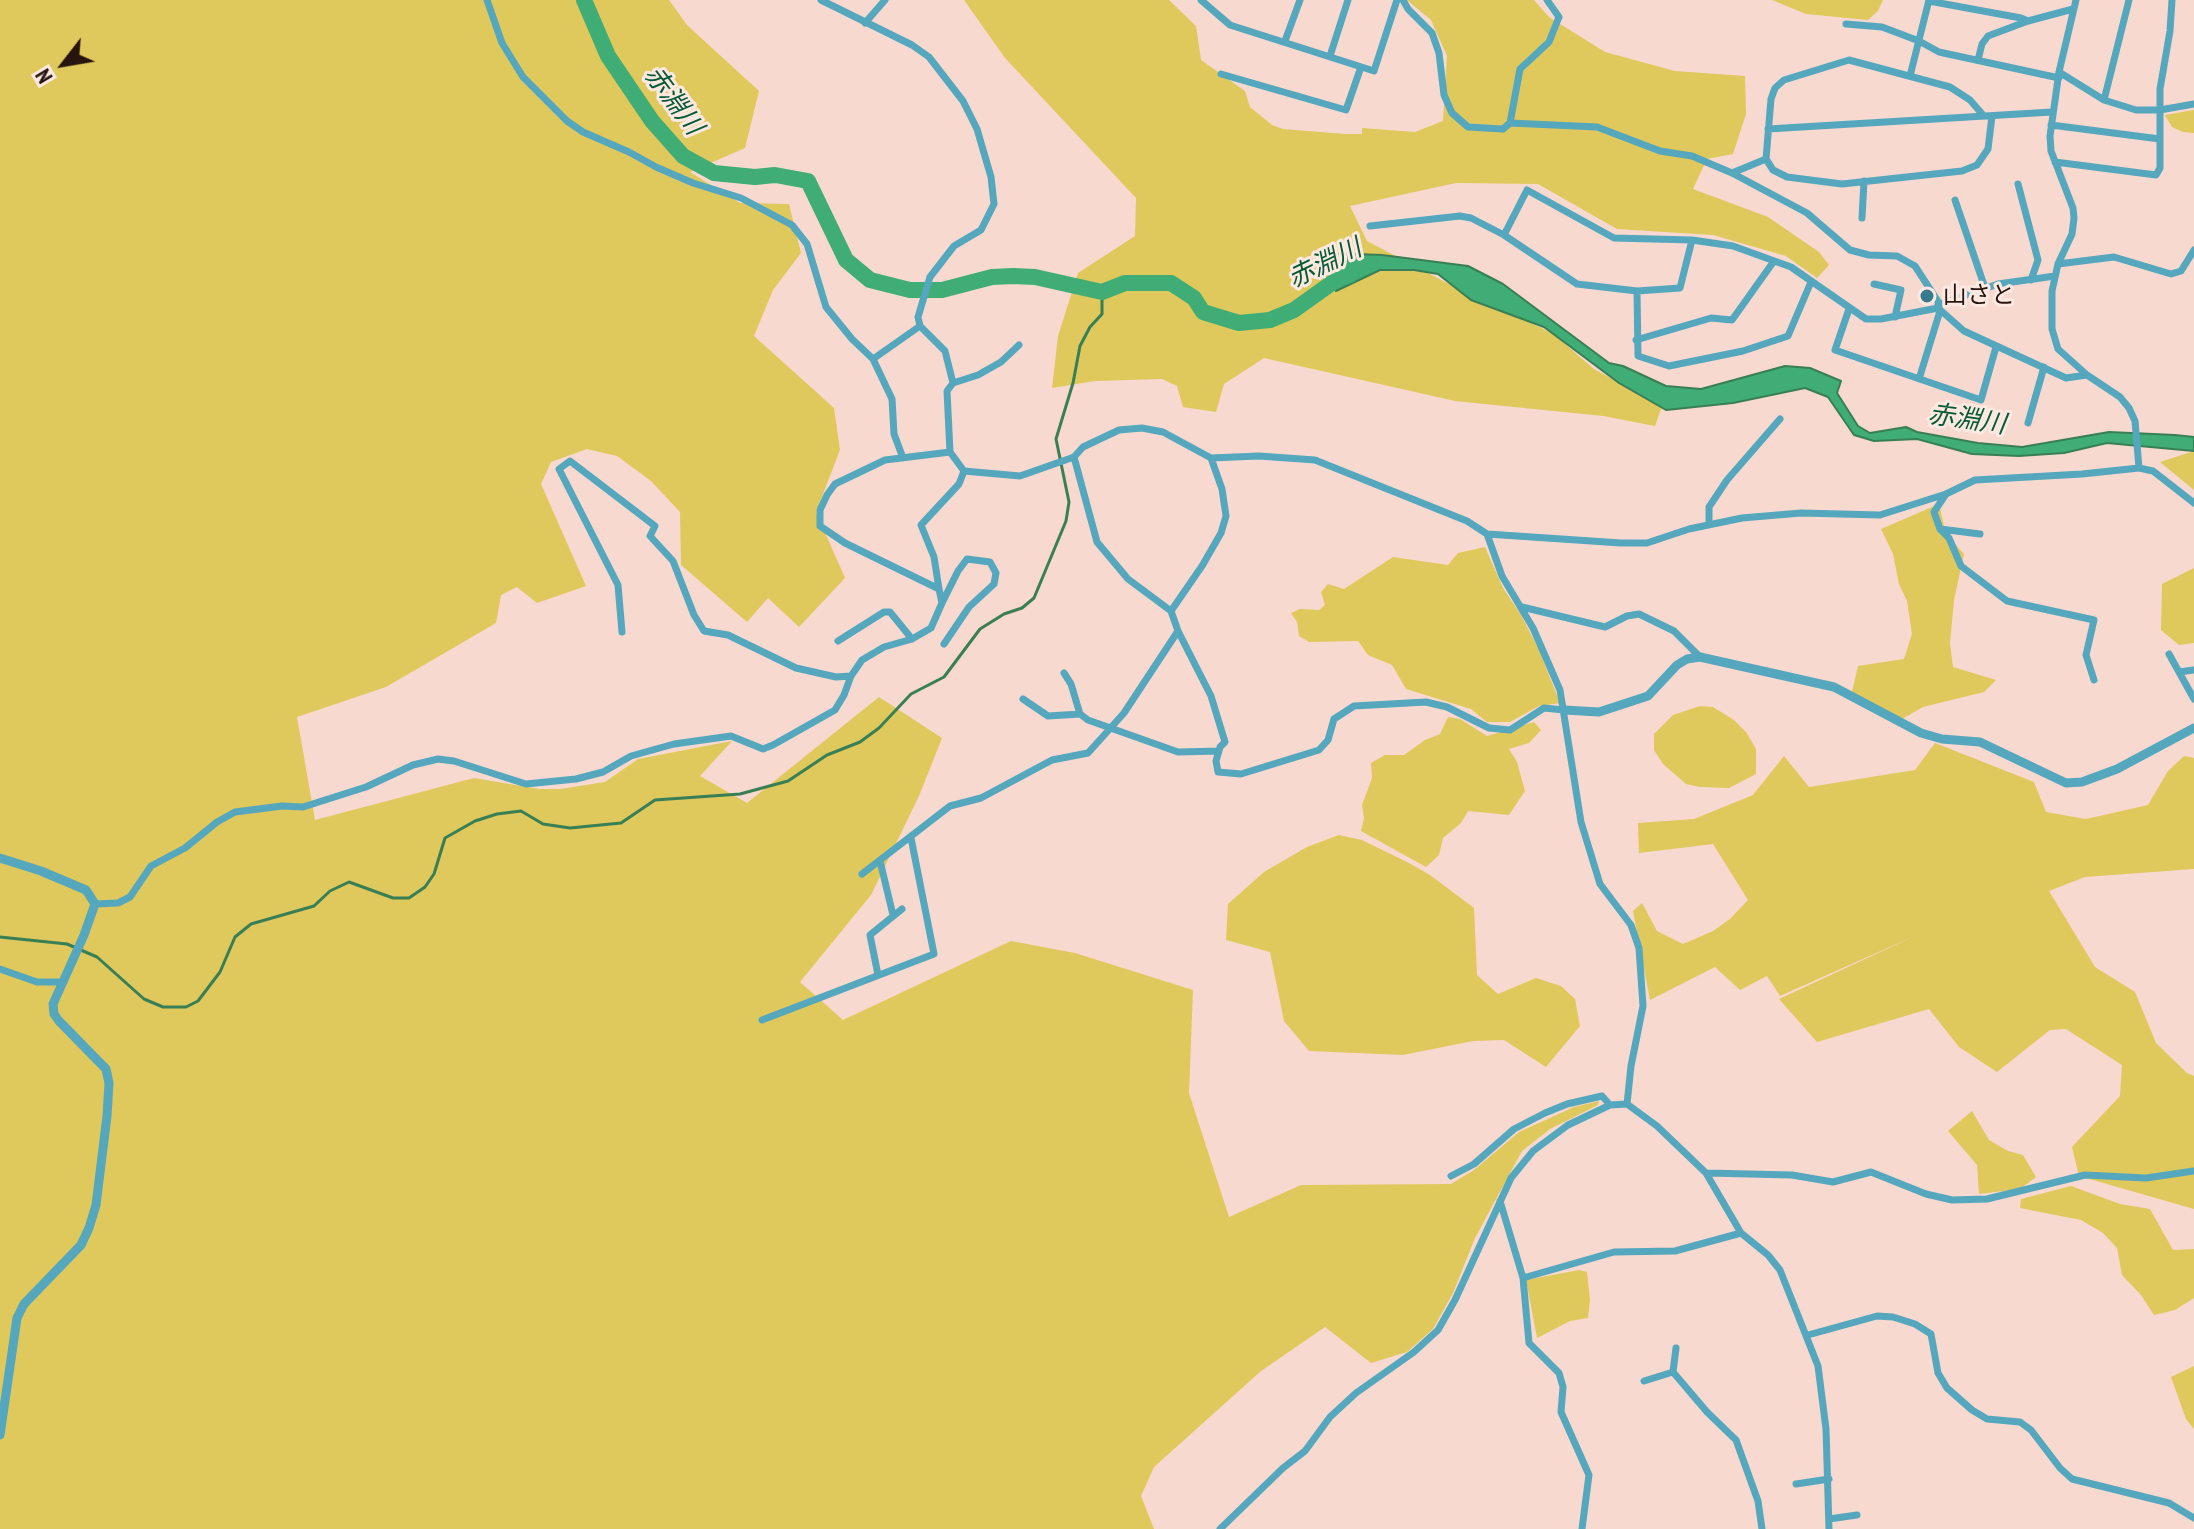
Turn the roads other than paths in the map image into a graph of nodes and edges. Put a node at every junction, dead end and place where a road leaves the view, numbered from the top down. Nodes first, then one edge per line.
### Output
1 (487, 0) edge
2 (821, 0) edge
3 (885, 0) edge
4 (1202, 0) edge
5 (1300, 0) edge
6 (1348, 0) edge
7 (1397, 0) edge
8 (1403, 0) edge
9 (1547, 0) edge
10 (1929, 0) edge
11 (2076, 0) edge
12 (2129, 0) edge
13 (2172, 0) edge
14 (2073, 9) junction
15 (2028, 21) junction
16 (865, 23) junction
17 (1846, 24) dead end
18 (1285, 41) junction
19 (1919, 41) junction
20 (1330, 56) junction
21 (1978, 60) junction
22 (1361, 67) junction
23 (1221, 74) dead end
24 (2059, 75) junction
25 (1910, 76) junction
26 (2104, 100) junction
27 (2194, 104) edge
28 (2160, 110) junction
29 (2052, 112) junction
30 (1983, 115) junction
31 (1992, 116) junction
32 (1510, 123) junction
33 (2051, 125) junction
34 (1768, 129) junction
35 (2160, 139) junction
36 (1766, 159) junction
37 (2055, 162) junction
38 (1732, 173) junction
39 (1864, 181) junction
40 (2018, 184) dead end
41 (1955, 200) dead end
42 (1862, 218) dead end
43 (1370, 226) dead end
44 (1504, 235) junction
45 (1692, 240) junction
46 (2193, 248) edge
47 (1774, 261) junction
48 (2058, 264) junction
49 (2055, 276) junction
50 (2031, 280) junction
51 (1811, 282) junction
52 (1874, 284) dead end
53 (1985, 288) junction
54 (1637, 291) junction
55 (1939, 308) junction
56 (1849, 309) junction
57 (1895, 317) junction
58 (920, 326) junction
59 (1636, 340) junction
60 (1019, 345) dead end
61 (1996, 347) junction
62 (873, 359) junction
63 (2044, 367) junction
64 (2087, 375) junction
65 (1919, 379) junction
66 (953, 383) junction
67 (1780, 419) dead end
68 (2028, 423) dead end
69 (950, 452) junction
70 (903, 458) junction
71 (1072, 458) junction
72 (1211, 458) junction
73 (2139, 468) junction
74 (964, 471) junction
75 (1946, 494) junction
76 (2194, 503) edge
77 (1709, 525) junction
78 (1940, 529) junction
79 (1487, 534) junction
80 (1980, 534) dead end
81 (939, 589) junction
82 (941, 605) junction
83 (1522, 607) junction
84 (1171, 611) junction
85 (1178, 631) junction
86 (622, 632) dead end
87 (912, 639) junction
88 (838, 641) dead end
89 (944, 644) dead end
90 (2169, 654) dead end
91 (1700, 657) junction
92 (2194, 670) edge
93 (2179, 672) junction
94 (1064, 673) dead end
95 (851, 676) junction
96 (2094, 680) dead end
97 (1023, 699) dead end
98 (2194, 699) edge
99 (1564, 710) junction
100 (1080, 714) junction
101 (1111, 728) junction
102 (2194, 728) edge
103 (1219, 751) junction
104 (911, 838) junction
105 (0, 858) edge
106 (880, 861) junction
107 (862, 874) dead end
108 (95, 904) junction
109 (902, 909) dead end
110 (893, 915) junction
111 (0, 969) edge
112 (878, 975) junction
113 (61, 982) junction
114 (762, 1020) dead end
115 (1627, 1104) junction
116 (1610, 1105) junction
117 (2194, 1171) edge
118 (1706, 1173) junction
119 (1451, 1176) dead end
120 (1500, 1201) junction
121 (1741, 1233) junction
122 (1523, 1278) junction
123 (1808, 1335) junction
124 (1676, 1348) dead end
125 (1673, 1372) junction
126 (1644, 1381) dead end
127 (0, 1435) edge
128 (1829, 1479) junction
129 (1796, 1484) dead end
130 (1857, 1515) dead end
131 (2194, 1518) edge
132 (1829, 1519) junction
133 (1220, 1529) edge
134 (1582, 1529) edge
135 (1762, 1529) edge
136 (1829, 1529) edge

1 - 62 street
2 - 16 street
3 - 16 street
4 - 18 street
5 - 18 street
6 - 20 street
7 - 22 street
8 - 32 street
9 - 32 street
10 - 15 street
10 - 19 street
11 - 14 street
12 - 26 street
13 - 28 street
14 - 15 street
14 - 24 street
15 - 21 street
16 - 58 street
17 - 19 street
18 - 20 street
19 - 21 street
19 - 25 street
20 - 22 street
21 - 24 street
22 - 23 street
24 - 26 street
24 - 29 street
25 - 30 street
25 - 34 street
26 - 28 street
27 - 28 street
28 - 35 street
29 - 31 street
29 - 33 street
30 - 31 street
30 - 34 street
31 - 39 street
32 - 38 street
33 - 35 street
33 - 37 street
34 - 36 street
35 - 37 street
36 - 38 street
36 - 39 street
37 - 48 street
38 - 55 street
39 - 42 street
40 - 50 street
41 - 53 street
43 - 44 street
44 - 45 street
44 - 54 street
45 - 47 street
45 - 54 street
46 - 48 street
47 - 51 street
47 - 59 street
48 - 49 street
49 - 50 street
49 - 64 street
50 - 53 street
51 - 56 street
51 - 59 street
52 - 57 street
53 - 55 street
54 - 59 street
55 - 57 street
55 - 61 street
55 - 65 street
56 - 57 street
56 - 65 street
58 - 62 street
58 - 66 street
60 - 66 street
61 - 63 street
61 - 65 street
62 - 70 street
63 - 64 street
63 - 68 street
64 - 73 street
66 - 69 street
67 - 77 street
69 - 70 street
69 - 74 street
70 - 81 street
71 - 72 street
71 - 74 street
71 - 84 street
72 - 79 street
72 - 84 street
73 - 75 street
73 - 76 street
74 - 81 street
75 - 77 street
75 - 78 street
77 - 79 street
78 - 80 street
78 - 96 street
79 - 83 street
81 - 82 street
82 - 87 street
82 - 89 street
83 - 91 street
83 - 99 street
84 - 85 street
85 - 101 street
85 - 103 street
86 - 95 street
87 - 88 street
87 - 95 street
90 - 93 street
91 - 99 street
91 - 102 street
92 - 93 street
93 - 98 street
94 - 100 street
95 - 108 street
97 - 100 street
99 - 103 street
99 - 115 street
100 - 101 street
101 - 103 street
101 - 104 street
104 - 106 street
104 - 112 street
105 - 108 street
106 - 107 street
106 - 110 street
108 - 113 street
109 - 110 street
110 - 112 street
111 - 113 street
112 - 114 street
113 - 127 street
115 - 116 street
115 - 118 street
116 - 119 street
116 - 120 street
117 - 118 street
118 - 121 street
120 - 122 street
120 - 133 street
121 - 122 street
121 - 123 street
122 - 134 street
123 - 128 street
123 - 131 street
124 - 125 street
125 - 126 street
125 - 135 street
128 - 129 street
128 - 132 street
130 - 132 street
132 - 136 street

